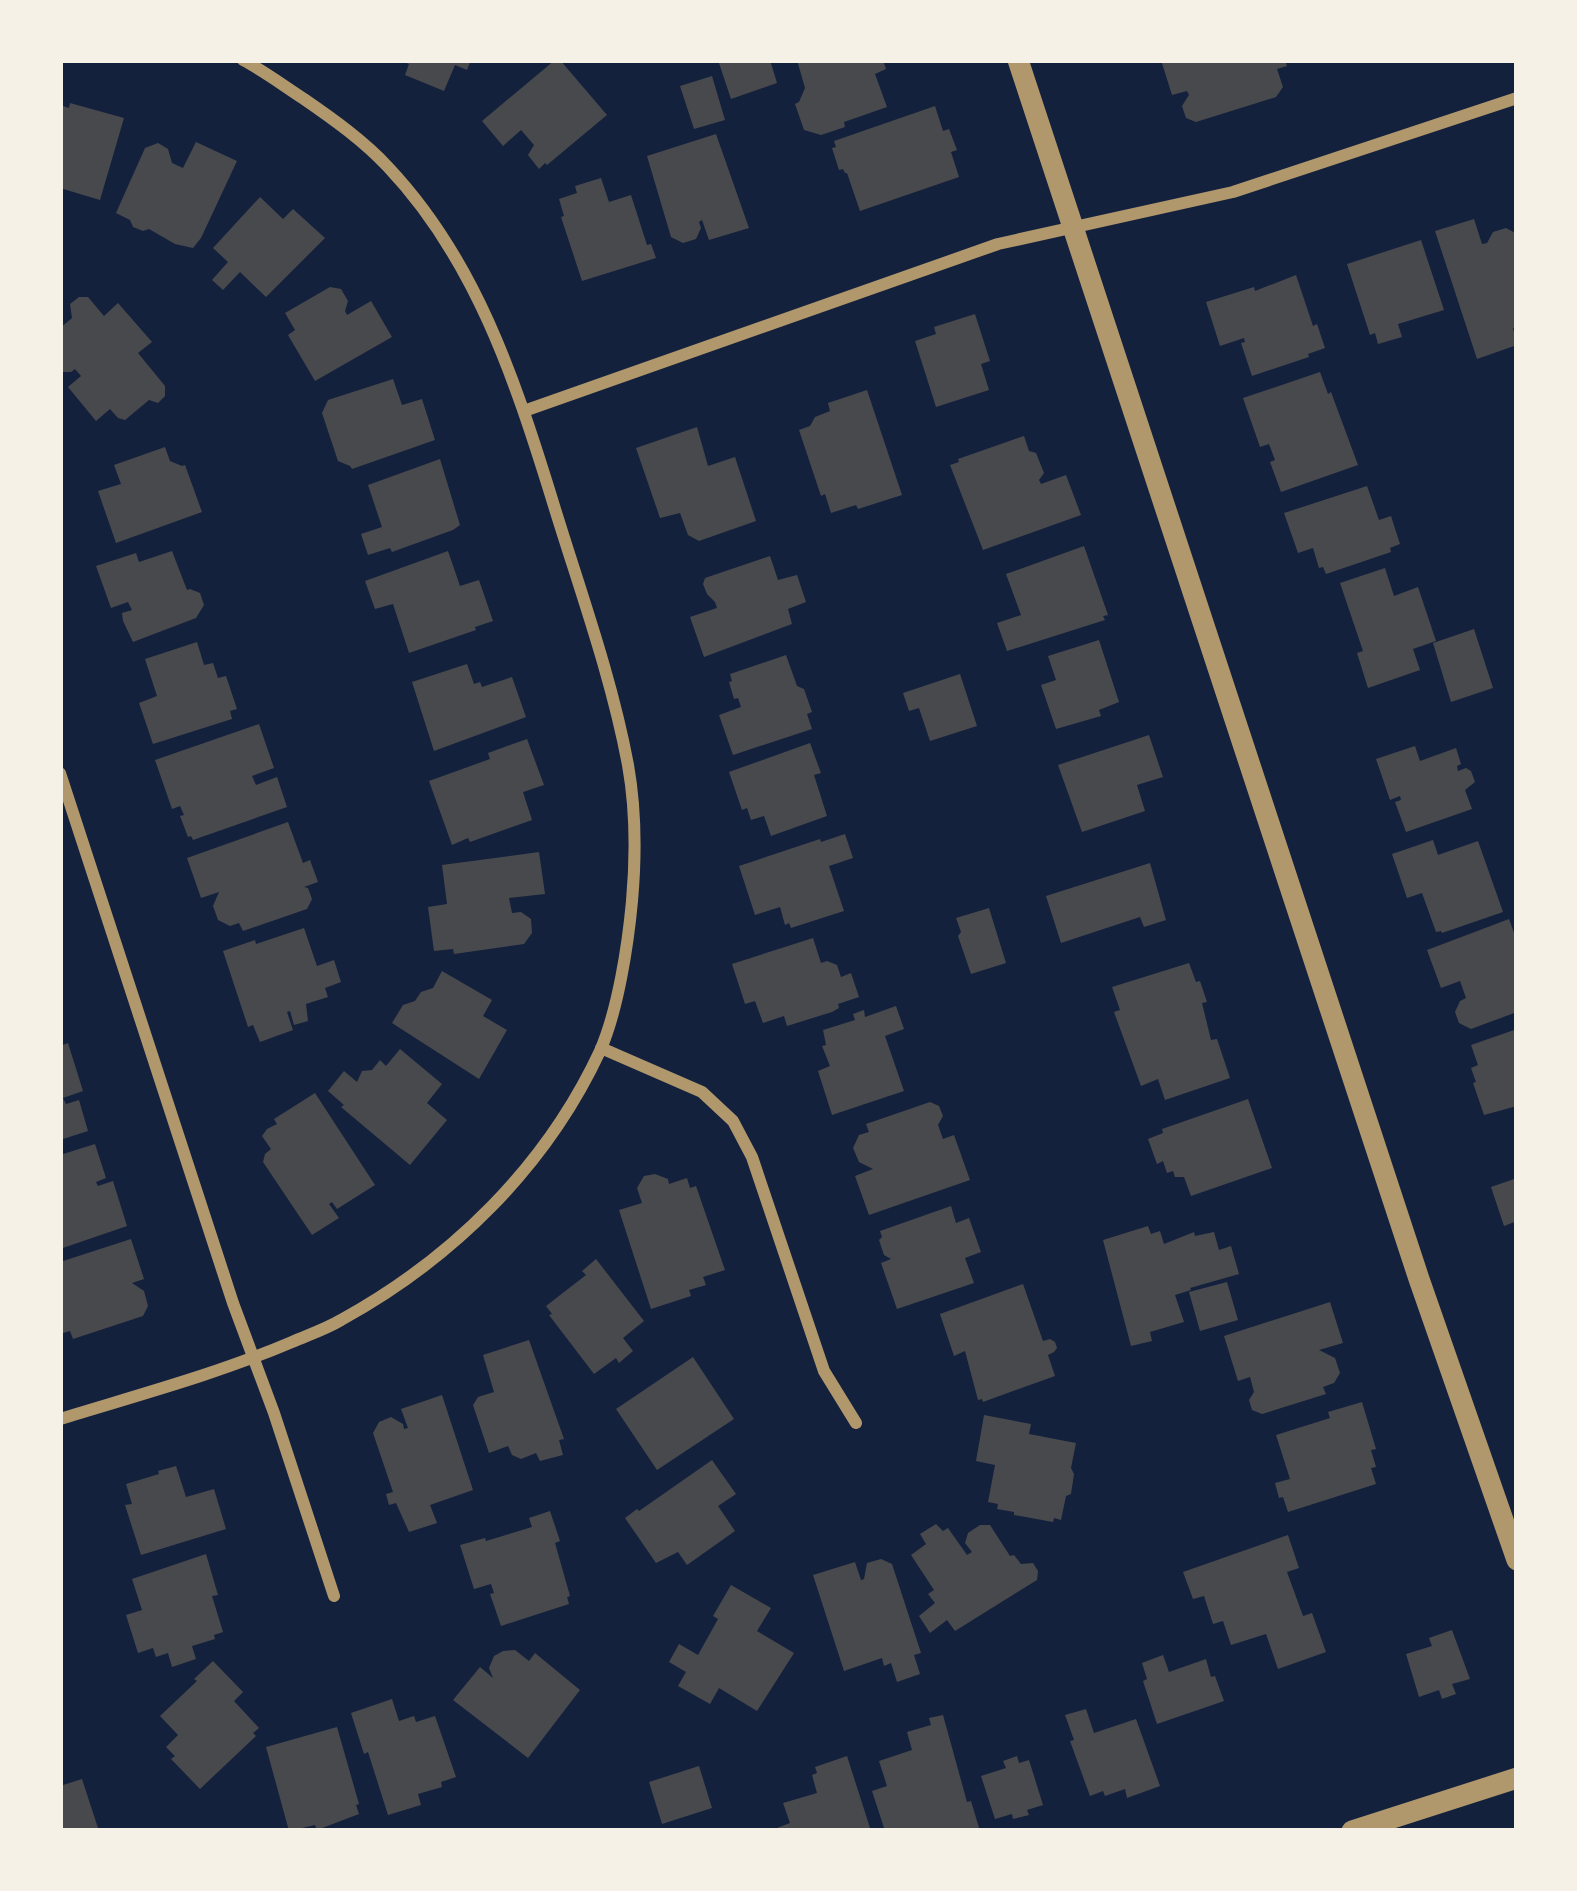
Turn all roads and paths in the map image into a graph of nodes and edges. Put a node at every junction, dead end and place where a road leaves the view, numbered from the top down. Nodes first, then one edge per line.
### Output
1 (1018, 60) edge
2 (250, 61) edge
3 (1517, 98) edge
4 (1072, 225) junction
5 (524, 410) junction
6 (60, 772) edge
7 (601, 1048) junction
8 (254, 1358) junction
9 (60, 1419) edge
10 (856, 1423) dead end
11 (1517, 1560) edge
12 (334, 1596) dead end
13 (1517, 1778) edge
14 (1352, 1831) edge

1 - 4 street
2 - 5 street
3 - 4 street
4 - 5 street
4 - 11 street
5 - 7 street
6 - 8 street
7 - 8 street
7 - 10 street
8 - 9 street
8 - 12 street
13 - 14 street

